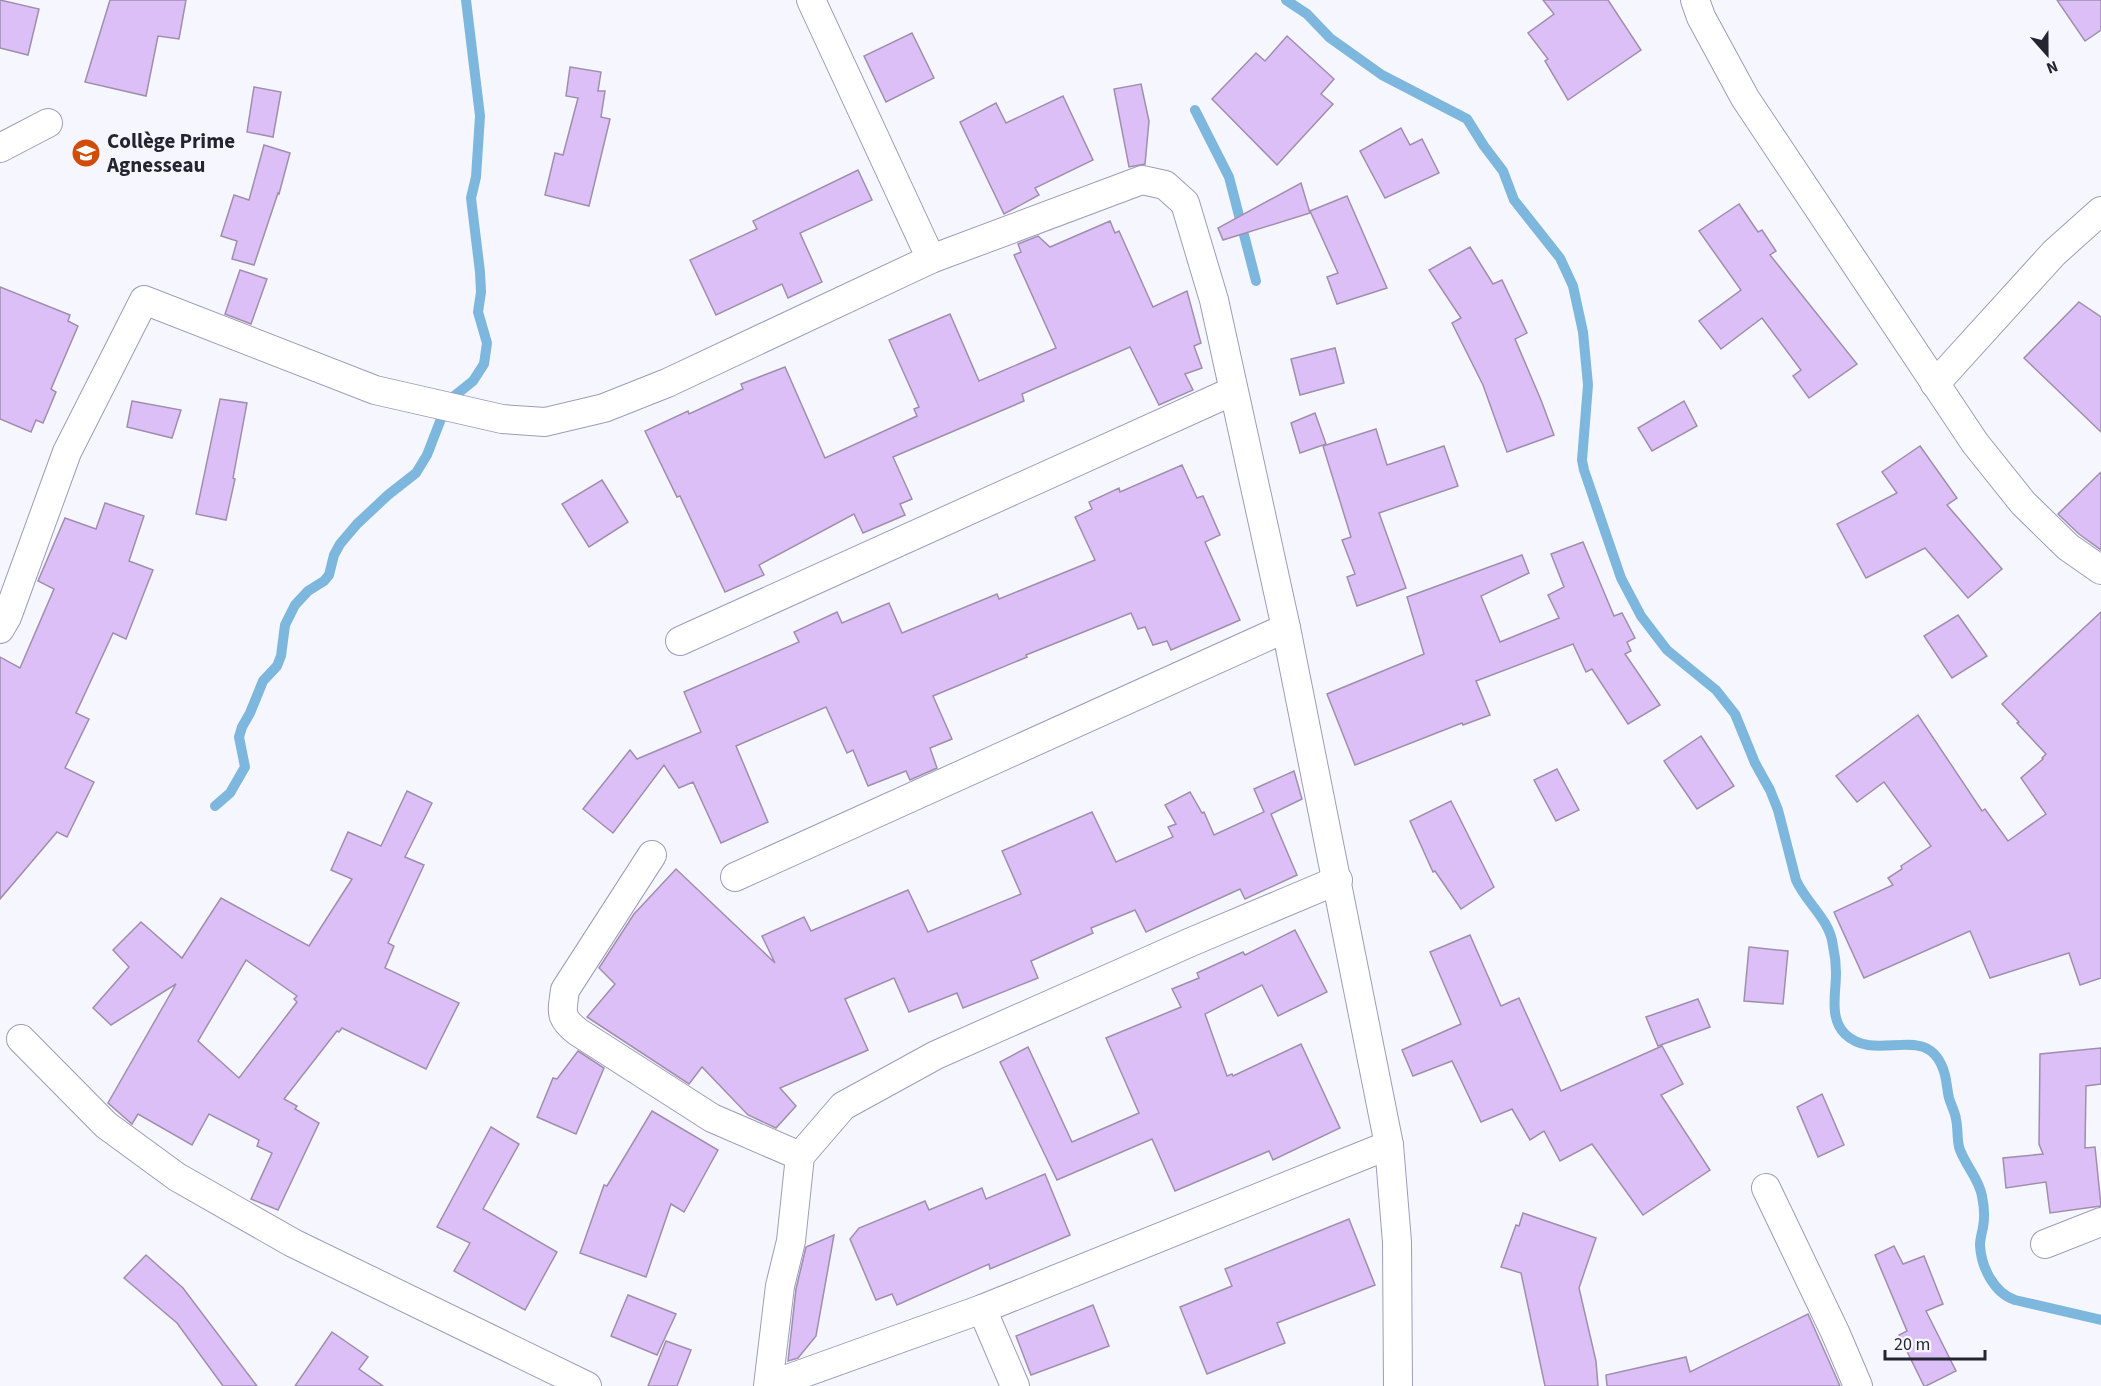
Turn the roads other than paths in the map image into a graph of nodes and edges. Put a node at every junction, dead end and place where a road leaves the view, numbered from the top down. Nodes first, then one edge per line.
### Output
1 (811, 0) edge
2 (1695, 0) edge
3 (48, 123) dead end
4 (0, 147) edge
5 (2101, 211) edge
6 (931, 259) junction
7 (1935, 384) junction
8 (1233, 391) junction
9 (2101, 570) edge
10 (1286, 628) junction
11 (0, 629) edge
12 (680, 641) dead end
13 (652, 855) dead end
14 (735, 877) dead end
15 (1338, 880) junction
16 (21, 1039) dead end
17 (1389, 1145) junction
18 (800, 1156) junction
19 (1766, 1188) dead end
20 (2101, 1222) edge
21 (2045, 1245) dead end
22 (982, 1309) junction
23 (587, 1386) edge
24 (1015, 1386) edge
25 (1398, 1386) edge
26 (1858, 1386) edge

1 - 6 street
2 - 7 street
3 - 4 street
5 - 7 street
6 - 8 street
6 - 11 street
7 - 9 street
8 - 10 street
8 - 12 street
10 - 14 street
10 - 15 street
13 - 18 street
15 - 17 street
15 - 18 street
16 - 23 street
17 - 22 street
17 - 25 street
18 - 22 street
19 - 26 street
20 - 21 street
22 - 24 street

